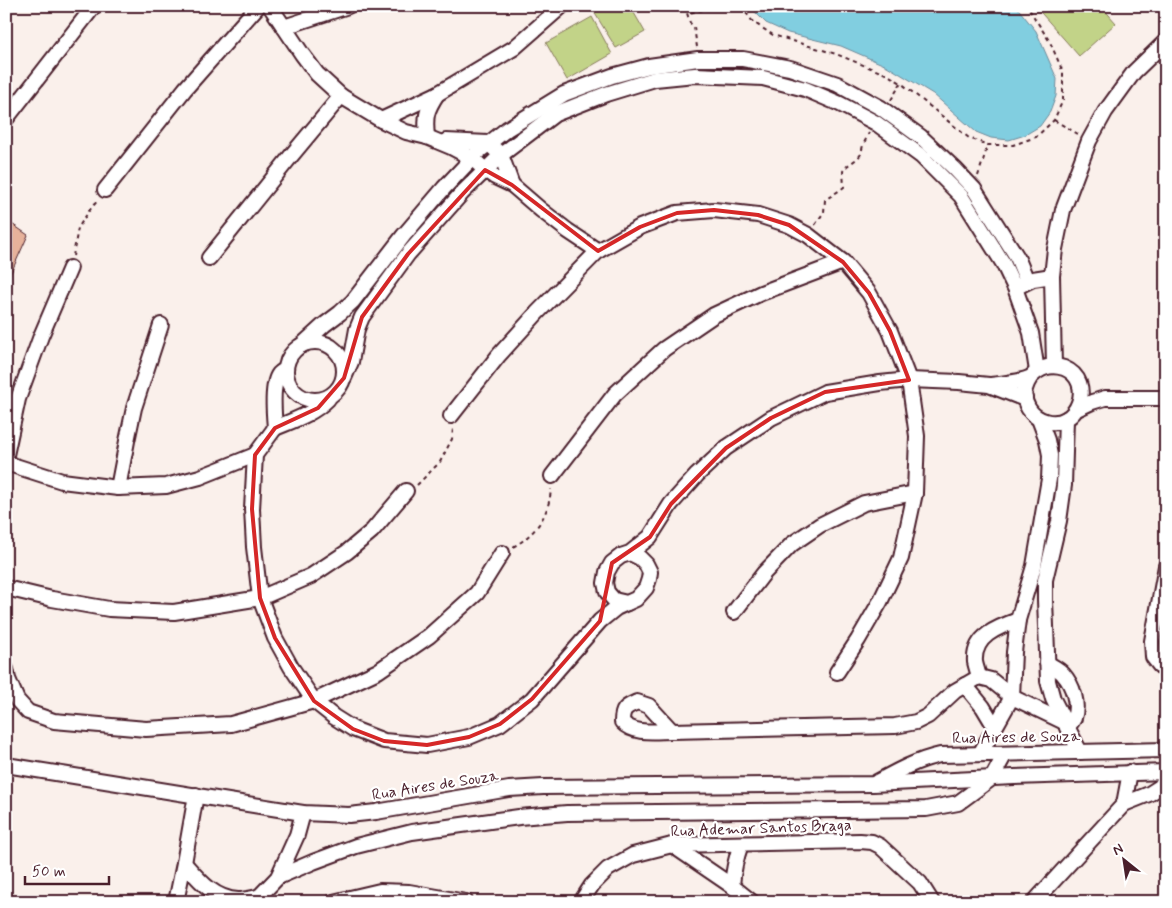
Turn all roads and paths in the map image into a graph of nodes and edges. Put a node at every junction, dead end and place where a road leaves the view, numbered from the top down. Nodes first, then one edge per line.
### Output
1 (94, 6) edge
2 (258, 6) edge
3 (270, 6) edge
4 (348, 6) edge
5 (562, 6) edge
6 (684, 6) edge
7 (730, 6) edge
8 (741, 6) edge
9 (1027, 6) edge
10 (687, 13) junction
11 (284, 27) junction
12 (1166, 41) edge
13 (698, 59) junction
14 (901, 83) junction
15 (437, 94) junction
16 (341, 96) junction
17 (885, 111) junction
18 (6, 119) edge
19 (381, 120) junction
20 (1054, 120) junction
21 (875, 124) junction
22 (432, 139) junction
23 (1089, 141) junction
24 (488, 144) junction
25 (988, 145) junction
26 (451, 147) junction
27 (501, 155) junction
28 (472, 158) junction
29 (461, 169) junction
30 (486, 170) junction
31 (512, 185) junction
32 (974, 189) junction
33 (105, 190) joint
34 (808, 235) junction
35 (598, 251) junction
36 (209, 258) dead end
37 (844, 262) junction
38 (70, 268) joint
39 (1052, 276) junction
40 (1021, 284) junction
41 (161, 325) dead end
42 (302, 345) junction
43 (1054, 366) junction
44 (286, 370) junction
45 (1033, 375) junction
46 (344, 378) junction
47 (909, 380) junction
48 (1077, 380) junction
49 (989, 386) junction
50 (334, 394) junction
51 (1025, 398) junction
52 (1105, 398) junction
53 (1166, 398) edge
54 (1077, 409) junction
55 (451, 416) joint
56 (1039, 419) junction
57 (1066, 419) junction
58 (275, 428) junction
59 (6, 455) edge
60 (255, 455) junction
61 (6, 463) edge
62 (552, 476) joint
63 (118, 488) junction
64 (406, 491) joint
65 (916, 493) junction
66 (650, 537) junction
67 (502, 553) joint
68 (630, 553) junction
69 (646, 564) junction
70 (1166, 566) edge
71 (6, 588) edge
72 (607, 592) junction
73 (260, 598) junction
74 (627, 603) junction
75 (734, 612) dead end
76 (1018, 620) junction
77 (600, 621) junction
78 (1047, 663) junction
79 (1166, 667) edge
80 (6, 669) edge
81 (836, 672) dead end
82 (979, 677) junction
83 (966, 685) junction
84 (1012, 697) junction
85 (314, 701) junction
86 (1065, 725) junction
87 (995, 727) junction
88 (672, 731) dead end
89 (1166, 750) edge
90 (1080, 752) junction
91 (980, 754) junction
92 (1005, 754) junction
93 (6, 765) edge
94 (1130, 772) junction
95 (1166, 772) edge
96 (992, 778) junction
97 (1166, 779) edge
98 (873, 784) junction
99 (1149, 794) junction
100 (196, 795) junction
101 (1166, 795) edge
102 (1124, 804) junction
103 (303, 813) junction
104 (741, 844) junction
105 (672, 845) junction
106 (184, 863) junction
107 (278, 877) junction
108 (732, 886) junction
109 (379, 896) edge
110 (256, 899) edge
111 (176, 902) edge
112 (333, 902) edge
113 (466, 902) edge
114 (581, 902) edge
115 (752, 902) edge
116 (932, 902) edge
117 (1034, 902) edge

1 - 18 street
2 - 33 street
3 - 11 street
4 - 11 street
5 - 15 street
6 - 10 path
7 - 10 path
8 - 14 path
9 - 20 path
10 - 13 path
11 - 16 street
12 - 23 street
13 - 17 street
13 - 24 street
14 - 17 path
14 - 25 path
15 - 19 street
15 - 22 street
16 - 19 street
16 - 36 street
17 - 32 street
19 - 22 street
20 - 23 path
20 - 25 path
21 - 27 street
21 - 34 path
21 - 40 street
22 - 24 street
22 - 26 street
23 - 39 street
24 - 27 street
24 - 28 street
25 - 32 path
26 - 28 street
26 - 29 street
27 - 30 street
27 - 31 street
28 - 29 street
28 - 30 street
29 - 42 street
30 - 31 street
30 - 46 street
31 - 35 street
32 - 40 street
33 - 38 path
34 - 35 street
34 - 37 street
35 - 55 street
37 - 47 street
37 - 62 street
38 - 59 street
39 - 40 street
39 - 43 street
40 - 45 street
41 - 63 street
42 - 44 street
42 - 46 street
43 - 45 street
43 - 48 street
44 - 50 street
44 - 58 street
45 - 49 street
45 - 51 street
46 - 50 street
47 - 49 street
47 - 65 street
47 - 66 street
48 - 52 street
48 - 54 street
49 - 51 street
50 - 58 street
51 - 56 street
52 - 53 street
52 - 54 street
54 - 57 street
55 - 64 path
56 - 57 street
56 - 76 street
57 - 78 street
58 - 60 street
60 - 63 street
60 - 73 street
61 - 63 street
62 - 67 path
64 - 73 street
65 - 75 street
65 - 81 street
66 - 68 street
66 - 69 street
67 - 85 street
68 - 69 street
68 - 72 street
69 - 74 street
70 - 79 street
71 - 73 street
72 - 74 street
72 - 77 street
73 - 85 street
74 - 77 street
76 - 82 street
76 - 84 street
77 - 85 street
78 - 86 street
78 - 86 street
80 - 85 street
82 - 83 street
82 - 84 street
83 - 87 street
83 - 88 street
84 - 86 street
84 - 87 street
86 - 90 street
87 - 91 street
89 - 90 street, Rua Aires de Souza
90 - 92 street, Rua Aires de Souza
91 - 92 street, Rua Aires de Souza
91 - 98 street, Rua Aires de Souza
92 - 96 street
93 - 100 street, Rua Aires de Souza
94 - 95 street, Rua Aires de Souza
94 - 96 street, Rua Aires de Souza
94 - 102 street
96 - 98 street, Rua Aires de Souza
96 - 107 street
97 - 99 street
98 - 103 street, Rua Aires de Souza
99 - 101 street
99 - 102 street
100 - 103 street, Rua Aires de Souza
100 - 106 street
102 - 117 street
103 - 107 street
104 - 105 street, Rua Ademar Santos Braga
104 - 108 street
104 - 116 street, Rua Ademar Santos Braga
105 - 108 street
105 - 114 street, Rua Ademar Santos Braga
106 - 110 street
106 - 111 street
107 - 110 street
108 - 115 street
109 - 112 street
109 - 113 street

